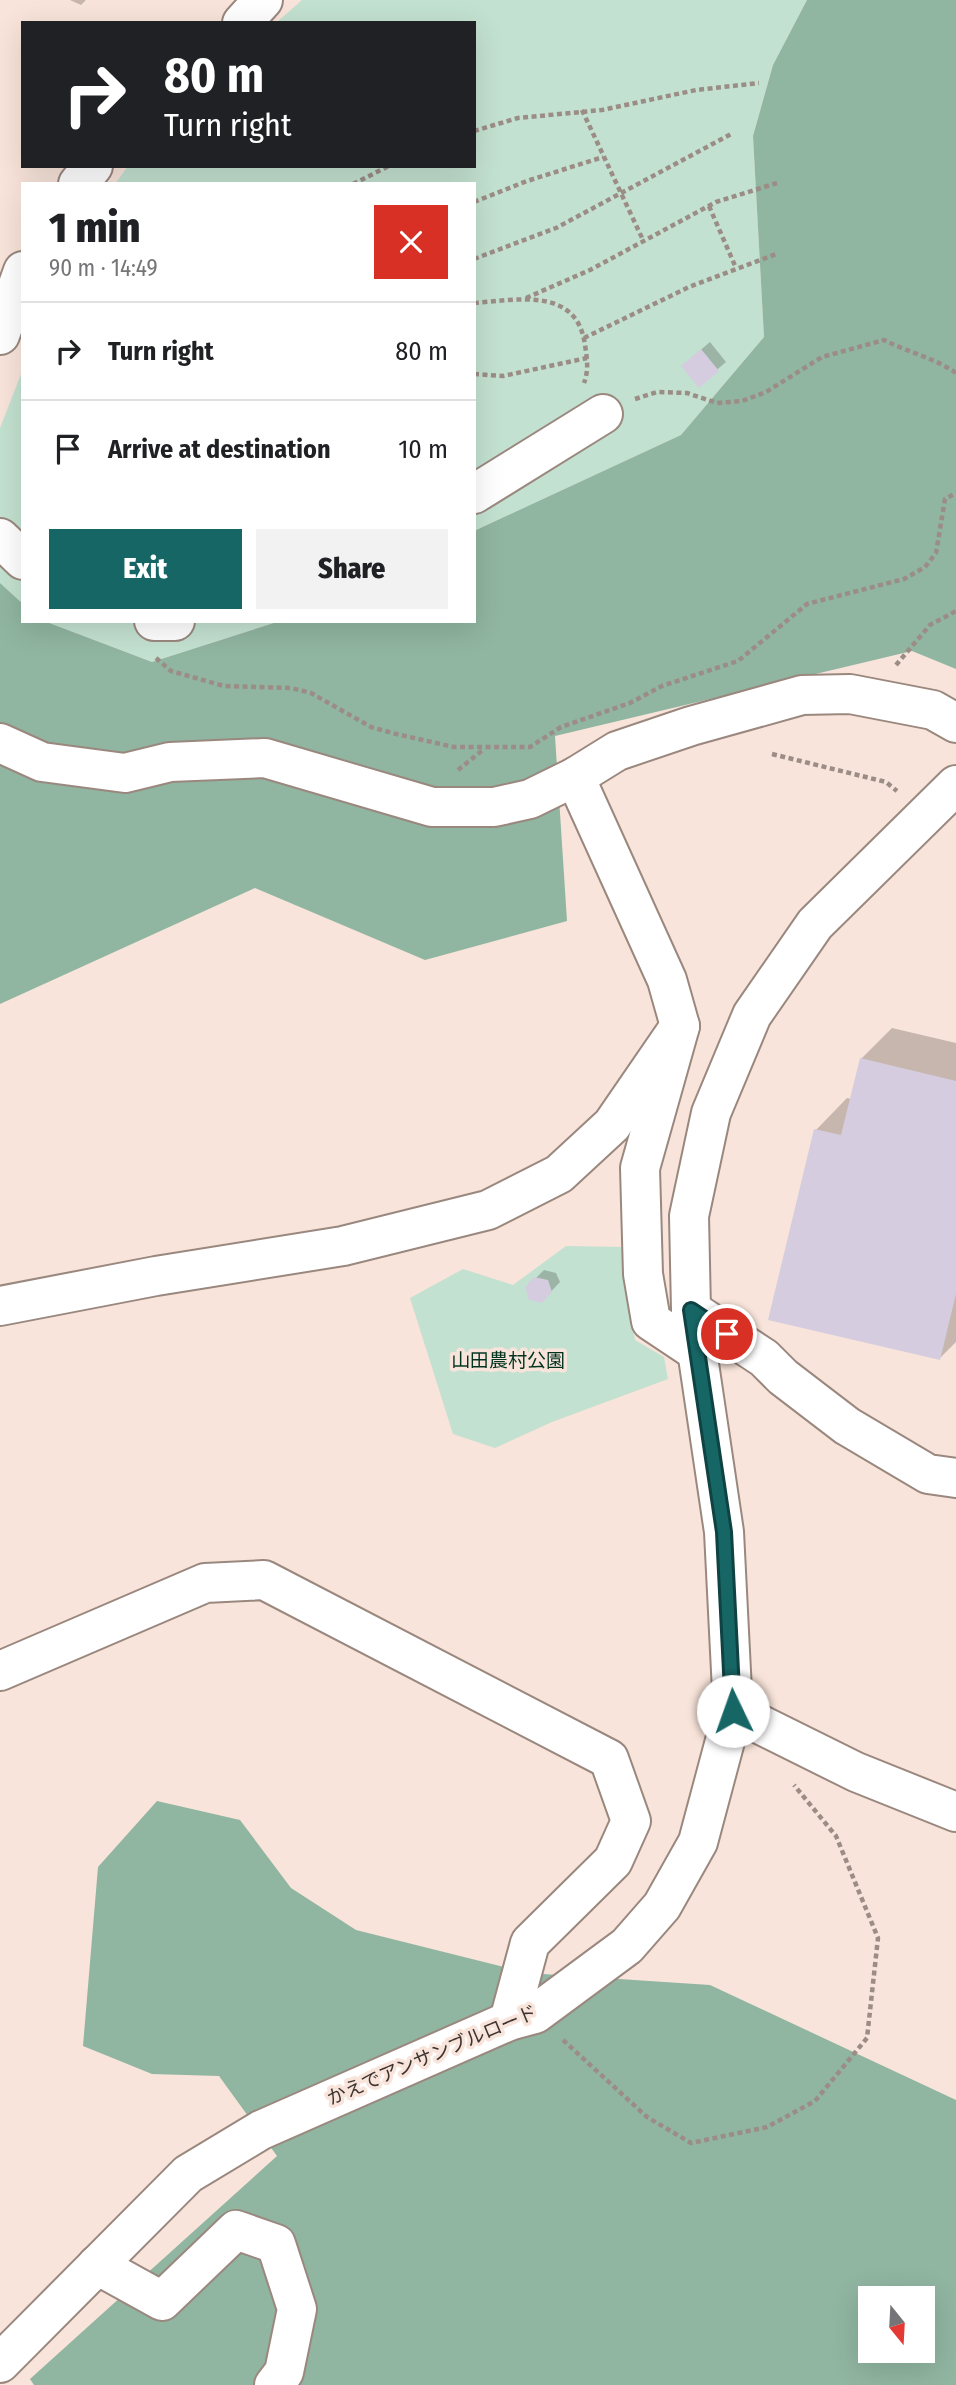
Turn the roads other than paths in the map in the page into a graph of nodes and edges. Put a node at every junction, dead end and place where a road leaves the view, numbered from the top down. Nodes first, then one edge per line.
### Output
1 (263, 0) edge
2 (244, 21) edge
3 (91, 168) edge
4 (80, 182) edge
5 (21, 277) edge
6 (0, 335) edge
7 (605, 414) road end
8 (476, 493) edge
9 (0, 538) edge
10 (21, 558) edge
11 (172, 623) edge
12 (152, 638) edge
13 (956, 723) edge
14 (0, 743) edge
15 (575, 778) junction
16 (956, 785) edge
17 (680, 1027) junction
18 (0, 1307) edge
19 (691, 1310) junction
20 (696, 1351) junction
21 (956, 1478) edge
22 (1, 1665) edge
23 (733, 1711) junction
24 (956, 1812) edge
25 (522, 2017) junction
26 (97, 2265) junction
27 (0, 2363) edge
28 (274, 2385) edge

1 - 2 street
3 - 4 street
5 - 6 street
7 - 8 street
9 - 10 street
11 - 12 street
13 - 15 street
14 - 15 street
15 - 17 street
16 - 19 street, かえでアンサンブルロード
17 - 18 street
17 - 20 street
19 - 20 street, かえでアンサンブルロード
19 - 21 street
20 - 23 street, かえでアンサンブルロード
22 - 25 street
23 - 24 street
23 - 25 street, かえでアンサンブルロード
25 - 26 street, かえでアンサンブルロード
26 - 27 street, かえでアンサンブルロード
26 - 28 street

